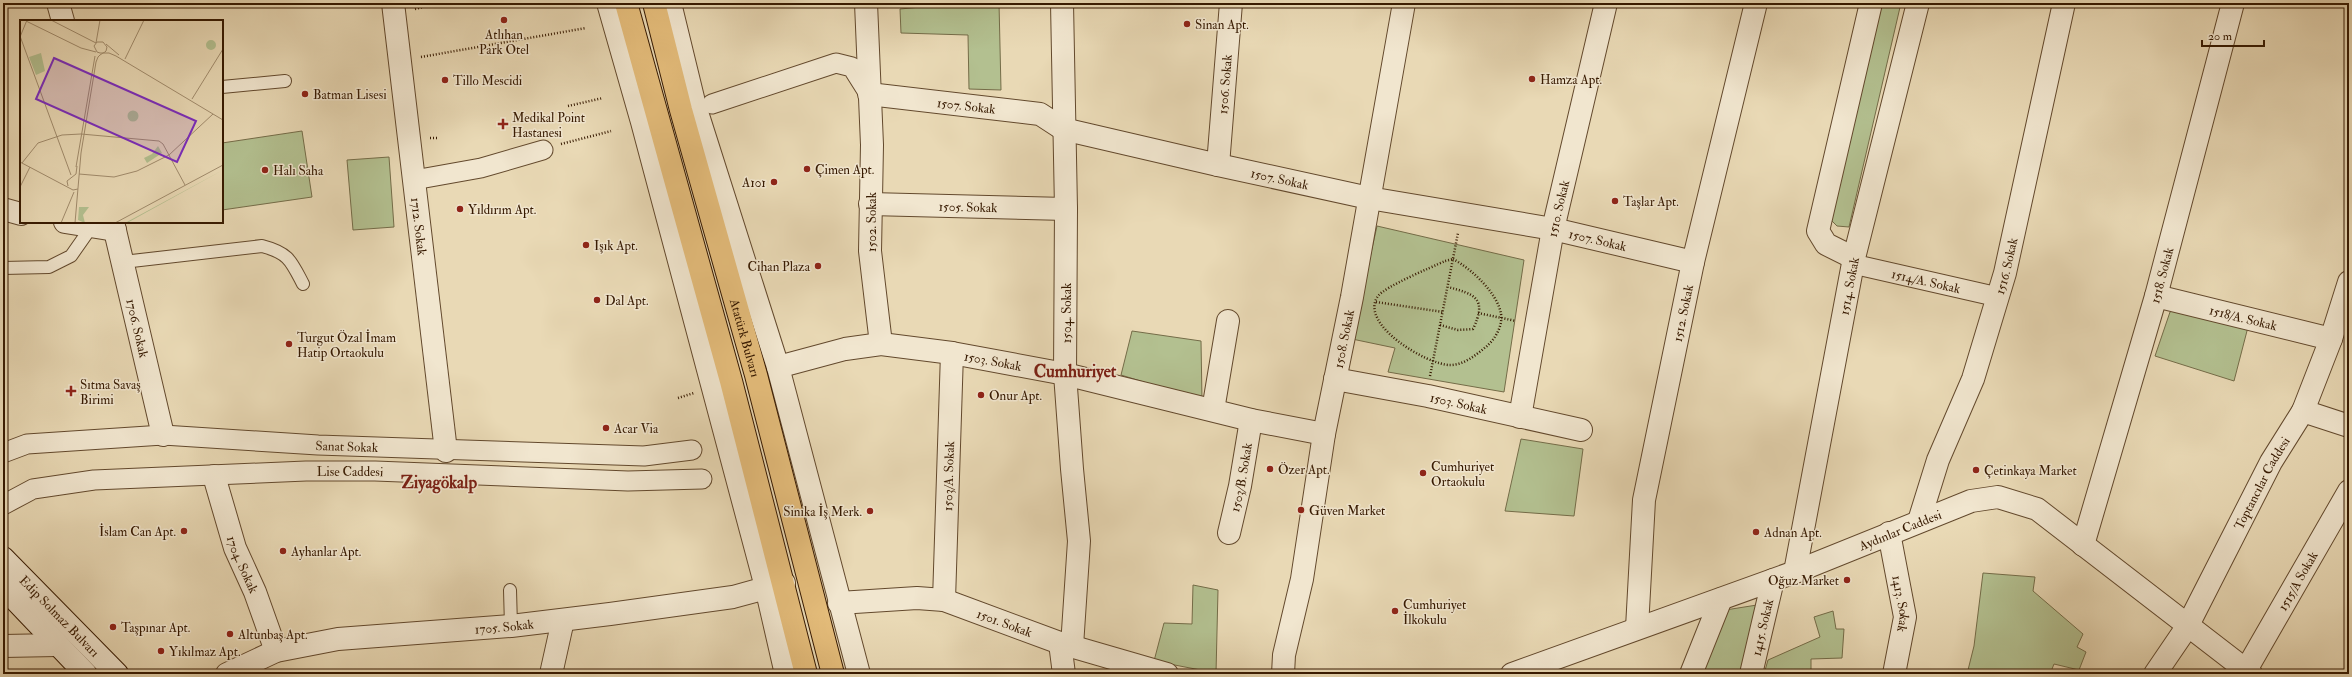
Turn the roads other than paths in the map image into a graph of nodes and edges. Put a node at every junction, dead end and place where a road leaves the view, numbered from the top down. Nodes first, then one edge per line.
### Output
1 (58, 3) edge
2 (393, 3) edge
3 (608, 3) edge
4 (626, 3) edge
5 (654, 3) edge
6 (670, 3) edge
7 (866, 3) edge
8 (1062, 3) edge
9 (1231, 3) edge
10 (1404, 3) edge
11 (1606, 3) edge
12 (1756, 3) edge
13 (1871, 3) edge
14 (1918, 3) edge
15 (2064, 3) edge
16 (2233, 3) edge
17 (63, 20) edge
18 (285, 81) dead end
19 (223, 87) edge
20 (869, 94) junction
21 (712, 104) dead end
22 (1064, 129) junction
23 (543, 150) dead end
24 (1218, 165) junction
25 (414, 180) junction
26 (1369, 198) junction
27 (870, 204) junction
28 (3, 209) edge
29 (1066, 209) junction
30 (20, 214) edge
31 (71, 223) edge
32 (92, 226) junction
33 (114, 226) edge
34 (1553, 229) junction
35 (1854, 261) junction
36 (123, 262) junction
37 (1693, 262) junction
38 (3, 268) edge
39 (303, 284) dead end
40 (2347, 293) edge
41 (2156, 296) junction
42 (1998, 297) junction
43 (1228, 322) dead end
44 (2331, 339) junction
45 (881, 344) junction
46 (952, 353) junction
47 (778, 367) junction
48 (1066, 374) junction
49 (1335, 379) junction
50 (1213, 410) junction
51 (2303, 411) junction
52 (1520, 417) junction
53 (1251, 420) junction
54 (2349, 426) edge
55 (1581, 430) dead end
56 (1324, 434) junction
57 (163, 435) junction
58 (692, 450) dead end
59 (446, 451) junction
60 (3, 452) edge
61 (214, 476) junction
62 (702, 479) dead end
63 (2349, 491) edge
64 (3, 505) edge
65 (1919, 521) junction
66 (1229, 533) dead end
67 (1889, 533) junction
68 (2083, 545) junction
69 (3, 558) edge
70 (1795, 572) junction
71 (1774, 580) junction
72 (775, 585) junction
73 (3, 587) edge
74 (510, 590) dead end
75 (1721, 599) junction
76 (944, 600) junction
77 (839, 603) junction
78 (563, 620) junction
79 (511, 626) junction
80 (2188, 627) junction
81 (1637, 628) junction
82 (1066, 644) junction
83 (57, 645) junction
84 (3, 646) edge
85 (276, 651) junction
86 (1536, 670) edge
87 (2249, 672) edge
88 (86, 674) edge
89 (117, 674) edge
90 (227, 674) edge
91 (551, 674) edge
92 (786, 674) edge
93 (806, 674) edge
94 (833, 674) edge
95 (859, 674) edge
96 (1064, 674) edge
97 (1167, 674) edge
98 (1283, 674) edge
99 (1512, 674) edge
100 (1691, 674) edge
101 (1751, 674) edge
102 (1894, 674) edge
103 (2155, 674) edge

1 - 17 street
2 - 25 street, 1712. Sokak
3 - 72 street
4 - 72 main road, Atatürk Bulvarı
5 - 94 main road, Atatürk Bulvarı
6 - 47 street
7 - 20 street, 1502. Sokak
8 - 22 street, 1504. Sokak
9 - 24 street, 1506. Sokak
10 - 26 street, 1508. Sokak
11 - 34 street, 1510. Sokak
12 - 37 street, 1512. Sokak
13 - 35 street
14 - 35 street, 1514. Sokak
15 - 42 street, 1516. Sokak
16 - 41 street, 1518. Sokak
18 - 19 lane
20 - 21 street
20 - 22 street, 1507. Sokak
20 - 27 street, 1502. Sokak
22 - 24 street, 1507. Sokak
22 - 29 street, 1504. Sokak
23 - 25 street
24 - 26 street, 1507. Sokak
25 - 59 street, 1712. Sokak
26 - 34 street, 1507. Sokak
26 - 49 street, 1508. Sokak
27 - 29 street, 1505. Sokak
27 - 45 street, 1502. Sokak
28 - 30 street
29 - 48 street, 1504. Sokak
31 - 32 street
32 - 33 street
32 - 38 lane
33 - 36 street, 1706. Sokak
34 - 37 street, 1507. Sokak
34 - 52 street, 1510. Sokak
35 - 42 street, 1514/A. Sokak
35 - 70 street, 1514. Sokak
36 - 39 lane
36 - 57 street, 1706. Sokak
37 - 81 street, 1512. Sokak
40 - 44 street, Toptancılar Caddesi
41 - 44 street, 1518/A. Sokak
41 - 68 street, 1518. Sokak
42 - 65 street, 1516. Sokak
43 - 50 street
44 - 51 street, Toptancılar Caddesi
45 - 46 street, 1503. Sokak
45 - 47 street, 1503. Sokak
46 - 48 street, 1503. Sokak
46 - 76 street, 1503/A. Sokak
47 - 77 street
48 - 50 street, 1503. Sokak
48 - 82 street, 1504. Sokak
49 - 52 street, 1503. Sokak
49 - 56 street, 1508. Sokak
50 - 53 street, 1503. Sokak
51 - 54 street
51 - 80 street, Toptancılar Caddesi
52 - 55 street, 1503. Sokak
53 - 56 street, 1503. Sokak
53 - 66 street, 1503/B. Sokak
56 - 98 street, 1508. Sokak
57 - 59 street, Sanat Sokak
57 - 60 street, Sanat Sokak
58 - 59 street, Sanat Sokak
61 - 62 street, Lise Caddesi
61 - 64 street, Lise Caddesi
61 - 85 street, 1704. Sokak
63 - 87 street, 1515/A Sokak
65 - 67 street, Aydınlar Caddesi
65 - 68 street, Aydınlar Caddesi
67 - 70 street, Aydınlar Caddesi
67 - 102 street, 1413. Sokak
68 - 80 street, Aydınlar Caddesi
69 - 89 street, Edip Solmaz Bulvarı
70 - 71 street, Aydınlar Caddesi
71 - 75 street, Aydınlar Caddesi
71 - 101 street, 1415. Sokak
72 - 78 street, 1705. Sokak
72 - 92 street
72 - 93 main road, Atatürk Bulvarı
73 - 83 street, Edip Solmaz Bulvarı
74 - 79 lane
75 - 81 street, Aydınlar Caddesi
75 - 100 street
76 - 77 street, 1501. Sokak
76 - 82 street, 1501. Sokak
77 - 95 street
78 - 79 street, 1705. Sokak
78 - 91 street
79 - 85 street, 1705. Sokak
80 - 87 street, Aydınlar Caddesi
80 - 103 street, Toptancılar Caddesi
81 - 86 street, Aydınlar Caddesi
82 - 96 street, 1504. Sokak
82 - 97 street, 1501. Sokak
83 - 84 street
83 - 88 street, Edip Solmaz Bulvarı
85 - 90 street, 1705. Sokak
86 - 99 street, Aydınlar Caddesi

